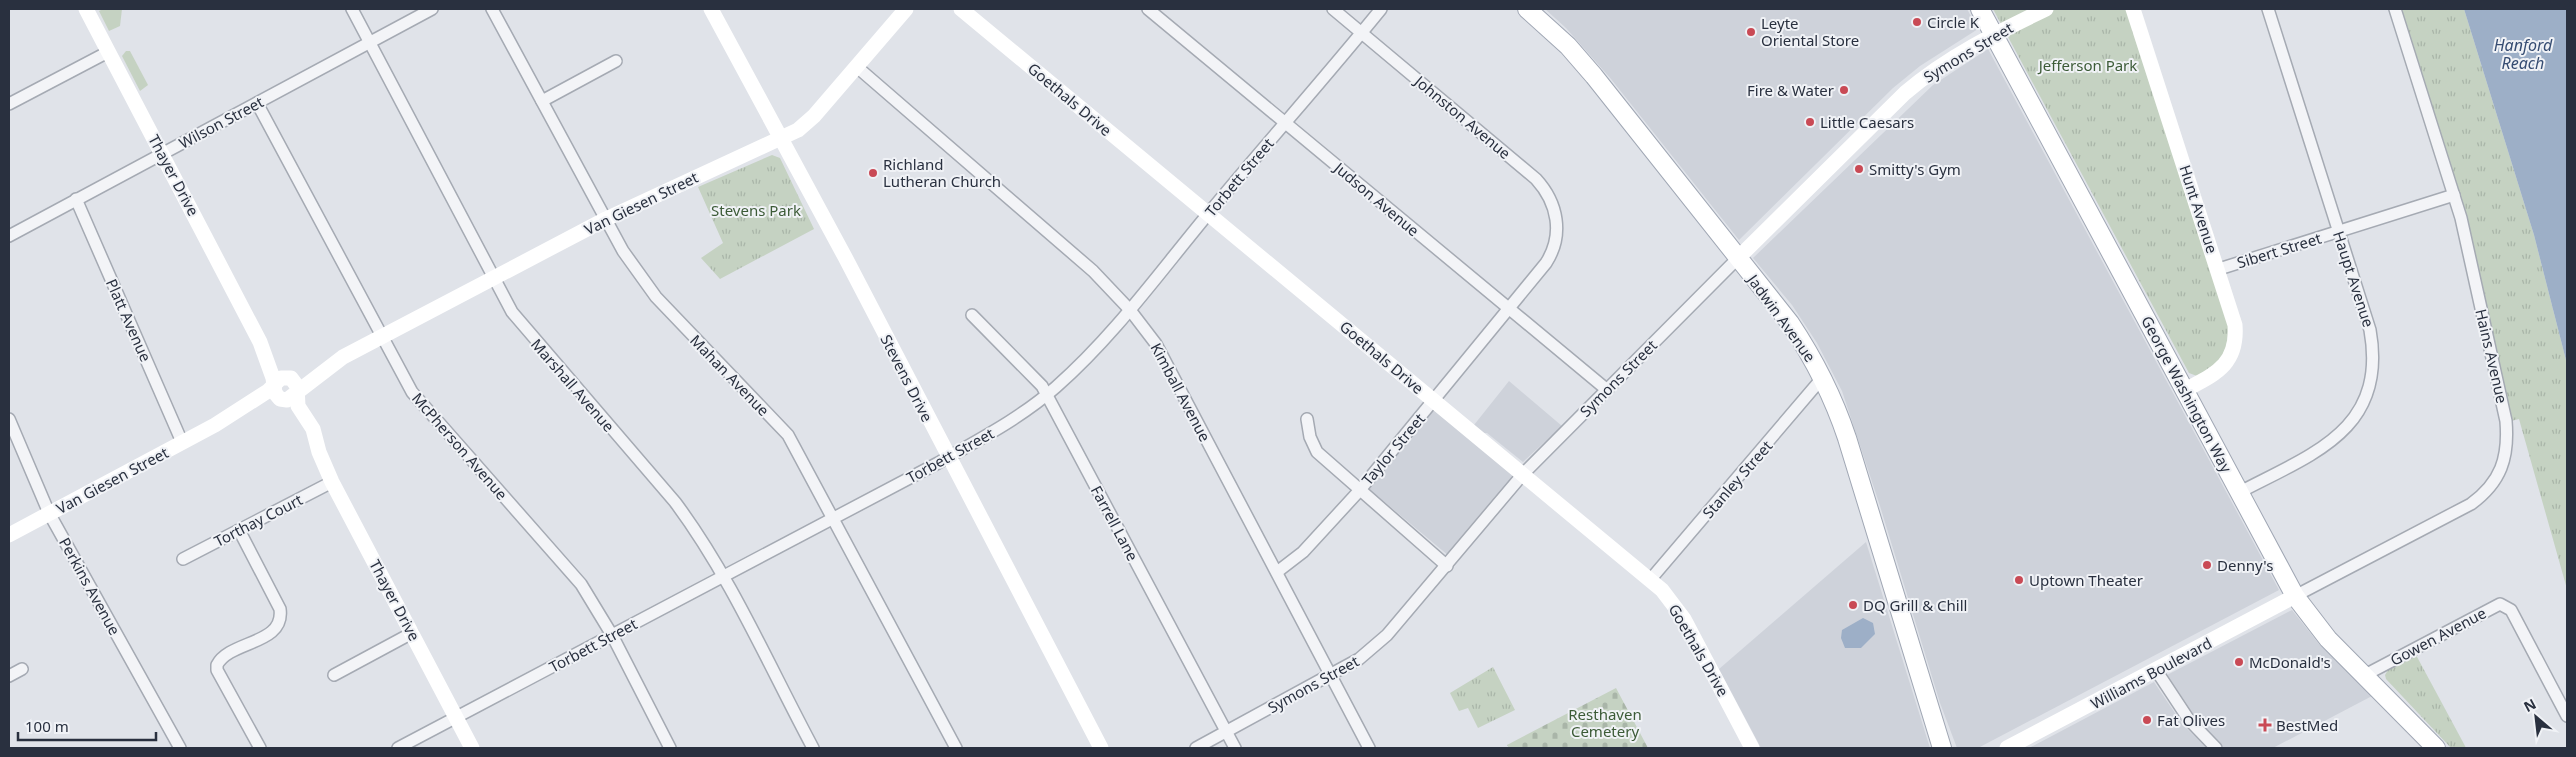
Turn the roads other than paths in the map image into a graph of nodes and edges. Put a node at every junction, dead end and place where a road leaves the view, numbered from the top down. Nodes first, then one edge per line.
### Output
1 (86, 9) edge
2 (352, 9) edge
3 (432, 9) edge
4 (492, 9) edge
5 (711, 9) edge
6 (906, 9) edge
7 (961, 9) edge
8 (1148, 9) edge
9 (1333, 9) edge
10 (1381, 9) edge
11 (1527, 9) edge
12 (1980, 9) edge
13 (2046, 9) edge
14 (2133, 9) edge
15 (2268, 9) edge
16 (2394, 9) edge
17 (1362, 33) junction
18 (1993, 35) junction
19 (370, 42) junction
20 (108, 52) junction
21 (616, 61) dead end
22 (857, 67) junction
23 (542, 101) junction
24 (9, 104) edge
25 (257, 104) junction
26 (1284, 122) junction
27 (780, 139) junction
28 (163, 153) junction
29 (2454, 194) junction
30 (76, 199) junction
31 (1209, 213) junction
32 (606, 219) junction
33 (2338, 232) junction
34 (9, 236) edge
35 (1554, 246) joint
36 (1738, 258) junction
37 (2219, 269) junction
38 (496, 278) junction
39 (1508, 308) junction
40 (1130, 310) junction
41 (972, 315) dead end
42 (382, 338) junction
43 (343, 357) junction
44 (1823, 377) junction
45 (281, 387) junction
46 (1606, 389) junction
47 (2185, 390) junction
48 (297, 392) junction
49 (1047, 394) junction
50 (1433, 400) junction
51 (9, 419) edge
52 (1307, 419) dead end
53 (182, 442) junction
54 (319, 452) junction
55 (948, 457) junction
56 (1523, 474) junction
57 (332, 482) junction
58 (1359, 491) junction
59 (2240, 492) junction
60 (49, 514) junction
61 (833, 518) junction
62 (239, 530) junction
63 (9, 534) edge
64 (183, 559) dead end
65 (1447, 566) junction
66 (1277, 572) junction
67 (722, 576) junction
68 (1650, 580) junction
69 (2295, 596) junction
70 (412, 633) junction
71 (612, 636) junction
72 (22, 669) dead end
73 (2156, 670) junction
74 (334, 675) dead end
75 (9, 676) edge
76 (1331, 676) junction
77 (2365, 676) junction
78 (2567, 716) edge
79 (456, 717) junction
80 (1226, 732) junction
81 (180, 748) edge
82 (260, 748) edge
83 (398, 748) edge
84 (472, 748) edge
85 (670, 748) edge
86 (813, 748) edge
87 (956, 748) edge
88 (1101, 748) edge
89 (1196, 748) edge
90 (1235, 748) edge
91 (1369, 748) edge
92 (1752, 748) edge
93 (1942, 748) edge
94 (2007, 748) edge
95 (2216, 748) edge
96 (2436, 748) edge

1 - 20 street, Thayer Drive
2 - 19 street, Marshall Avenue
3 - 19 street, Wilson Street
4 - 23 street, Mahan Avenue
5 - 27 street, Stevens Drive
6 - 22 street, Van Giesen Street
7 - 31 street, Goethals Drive
8 - 26 street, Judson Avenue
9 - 17 street, Johnston Avenue
10 - 17 street, Torbett Street
11 - 36 main road, Jadwin Avenue
12 - 18 main road, George Washington Way
13 - 18 street, Symons Street
14 - 37 street, Hunt Avenue
15 - 33 street, Haupt Avenue
16 - 29 street, Hains Avenue
17 - 26 street, Torbett Street
17 - 35 street, Johnston Avenue
18 - 36 street, Symons Street
18 - 47 main road, George Washington Way
19 - 25 street, Wilson Street
19 - 38 street, Marshall Avenue
20 - 24 street
20 - 28 street, Thayer Drive
21 - 23 street
22 - 27 street, Van Giesen Street
22 - 40 street, Kimball Avenue
23 - 32 street, Mahan Avenue
25 - 28 street, Wilson Street
25 - 42 street, McPherson Avenue
26 - 31 street, Torbett Street
26 - 39 street, Judson Avenue
27 - 32 street, Van Giesen Street
27 - 55 street, Stevens Drive
28 - 30 street, Wilson Street
28 - 45 street, Thayer Drive
29 - 33 street, Sibert Street
29 - 69 street, Hains Avenue
30 - 34 street, Wilson Street
30 - 53 street, Platt Avenue
31 - 40 street, Torbett Street
31 - 50 street, Goethals Drive
32 - 38 street, Van Giesen Street
32 - 61 street, Mahan Avenue
33 - 37 street, Sibert Street
33 - 59 street, Haupt Avenue
35 - 39 street, Taylor Street
36 - 44 main road, Jadwin Avenue
36 - 46 street, Symons Street
37 - 47 street, Hunt Avenue
38 - 42 street, Van Giesen Street
38 - 67 street, Marshall Avenue
39 - 46 street, Judson Avenue
39 - 50 street, Taylor Street
40 - 49 street, Torbett Street
40 - 66 street, Kimball Avenue
41 - 49 street, Farrell Lane
42 - 43 street, Van Giesen Street
42 - 71 street, McPherson Avenue
43 - 45 street, Van Giesen Street
43 - 48 street, Van Giesen Street
44 - 68 street, Stanley Street
44 - 93 main road, Jadwin Avenue
45 - 48 street, Van Giesen Street
45 - 53 street, Van Giesen Street
45 - 54 street, Thayer Drive
46 - 56 street, Symons Street
47 - 59 main road, George Washington Way
48 - 54 street, Thayer Drive
49 - 55 street, Torbett Street
49 - 80 street, Farrell Lane
50 - 56 street, Goethals Drive
50 - 58 street, Taylor Street
51 - 60 street, Perkins Avenue
52 - 58 street
53 - 60 street, Van Giesen Street
54 - 57 street, Thayer Drive
55 - 61 street, Torbett Street
55 - 88 street, Stevens Drive
56 - 65 street, Symons Street
56 - 68 street, Goethals Drive
57 - 62 street, Torthay Court
57 - 70 street, Thayer Drive
58 - 65 street
58 - 66 street, Taylor Street
59 - 69 main road, George Washington Way
60 - 63 street, Van Giesen Street
60 - 81 street, Perkins Avenue
61 - 67 street, Torbett Street
61 - 87 street, Mahan Avenue
62 - 64 street, Torthay Court
62 - 82 street
65 - 76 street, Symons Street
66 - 76 street, Kimball Avenue
67 - 71 street, Torbett Street
67 - 86 street, Marshall Avenue
68 - 92 street, Goethals Drive
69 - 73 street, Williams Boulevard
69 - 77 main road, George Washington Way
70 - 74 street
70 - 79 street, Thayer Drive
71 - 79 street, Torbett Street
71 - 85 street, McPherson Avenue
72 - 75 street
73 - 94 street, Williams Boulevard
73 - 95 street
76 - 80 street, Symons Street
76 - 91 street, Kimball Avenue
77 - 78 street, Gowen Avenue
77 - 96 main road, George Washington Way
79 - 83 street, Torbett Street
79 - 84 street, Thayer Drive
80 - 89 street, Symons Street
80 - 90 street, Farrell Lane

